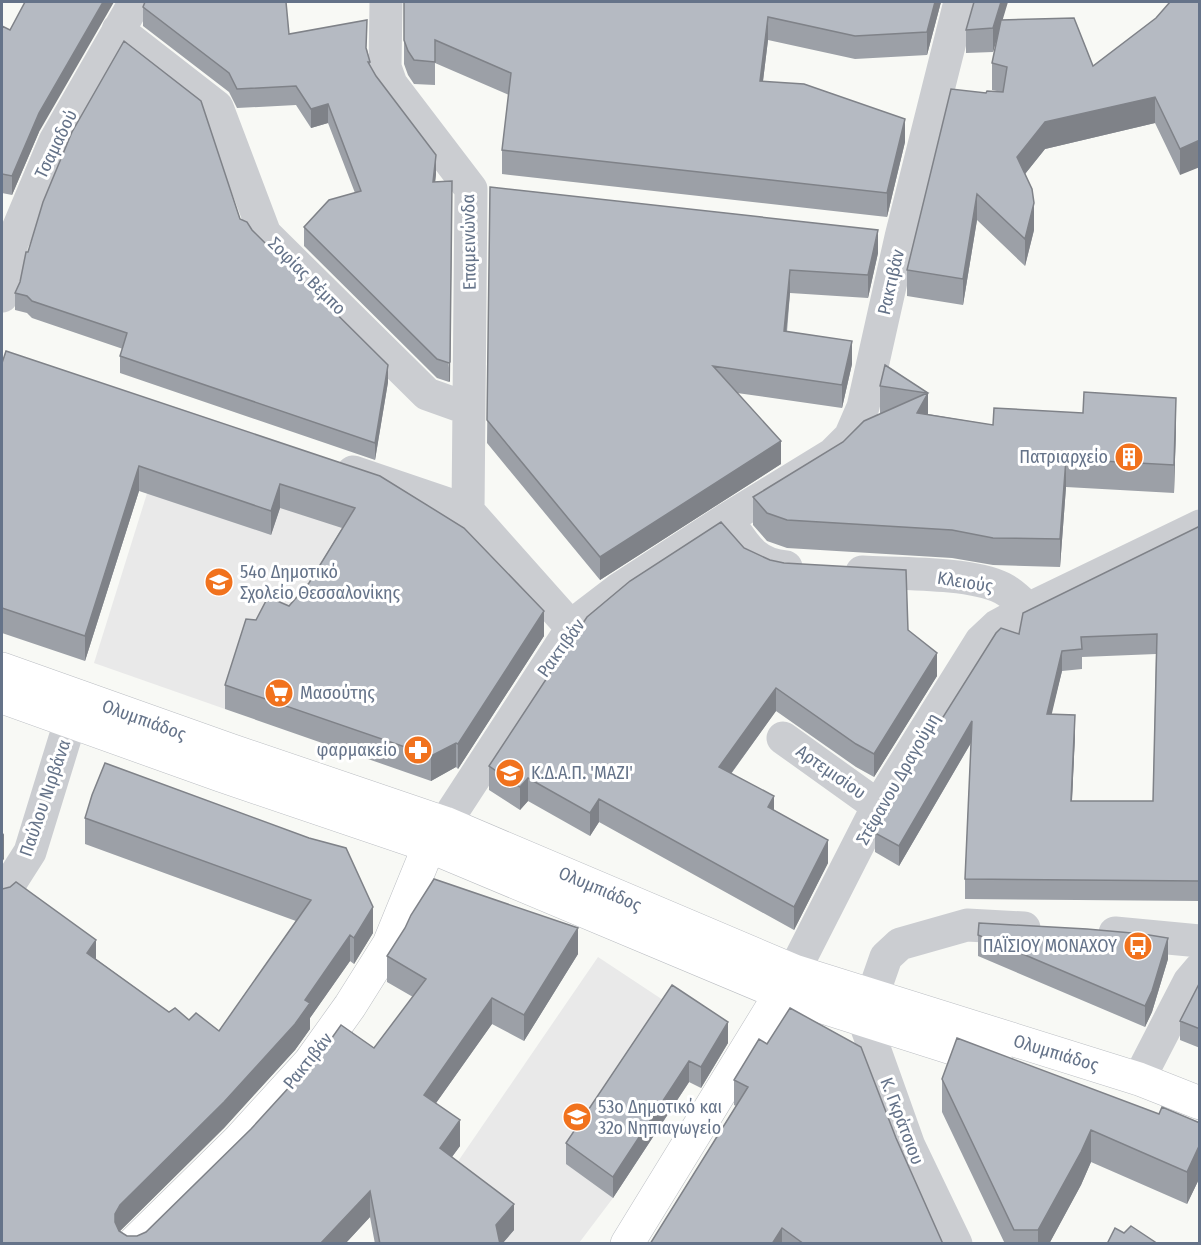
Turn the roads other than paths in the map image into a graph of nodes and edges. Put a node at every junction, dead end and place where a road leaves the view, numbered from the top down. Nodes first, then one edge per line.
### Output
1 (135, 2) edge
2 (386, 2) edge
3 (960, 2) edge
4 (118, 30) junction
5 (895, 118) edge
6 (928, 130) junction
7 (471, 189) junction
8 (506, 193) edge
9 (866, 233) edge
10 (901, 237) junction
11 (2, 296) edge
12 (469, 409) junction
13 (324, 462) edge
14 (468, 511) junction
15 (727, 519) junction
16 (1200, 526) edge
17 (1028, 609) junction
18 (572, 628) junction
19 (4, 682) edge
20 (75, 710) junction
21 (783, 738) dead end
22 (878, 806) junction
23 (437, 835) junction
24 (2, 896) edge
25 (1055, 929) edge
26 (1088, 931) edge
27 (1200, 941) edge
28 (1200, 969) edge
29 (788, 982) junction
30 (868, 1008) junction
31 (1139, 1079) junction
32 (1200, 1103) edge
33 (1200, 1131) edge
34 (133, 1244) edge
35 (627, 1244) edge
36 (956, 1244) edge

1 - 4 street, Τσαμαδού
2 - 7 street, Επαμεινώνδα
3 - 6 street, Ρακτιβάν
4 - 11 street, Τσαμαδού
4 - 12 street, Σοφίας Βέμπο
5 - 6 street
6 - 10 street, Ρακτιβάν
7 - 8 street
7 - 12 street, Επαμεινώνδα
9 - 10 street
10 - 15 street, Ρακτιβάν
12 - 14 street, Επαμεινώνδα
13 - 14 street
14 - 18 street
15 - 17 street, Κλειούς
15 - 18 street, Ρακτιβάν
16 - 17 street
17 - 22 street, Στέφανου Δραγούμη
18 - 23 street, Ρακτιβάν
19 - 20 main road, Ολυμπιάδος
20 - 23 main road, Ολυμπιάδος
20 - 24 street, Παύλου Νιρβάνα
21 - 22 street, Αρτεμισίου
22 - 29 street, Στέφανου Δραγούμη
23 - 29 main road, Ολυμπιάδος
23 - 34 main road, Ρακτιβάν
25 - 30 street
26 - 27 street
28 - 31 street
29 - 30 main road, Ολυμπιάδος
29 - 35 main road
30 - 31 main road, Ολυμπιάδος
30 - 33 main road, Ολυμπιάδος
30 - 36 street, Κ. Γκράτσιου
31 - 32 main road, Ολυμπιάδος

